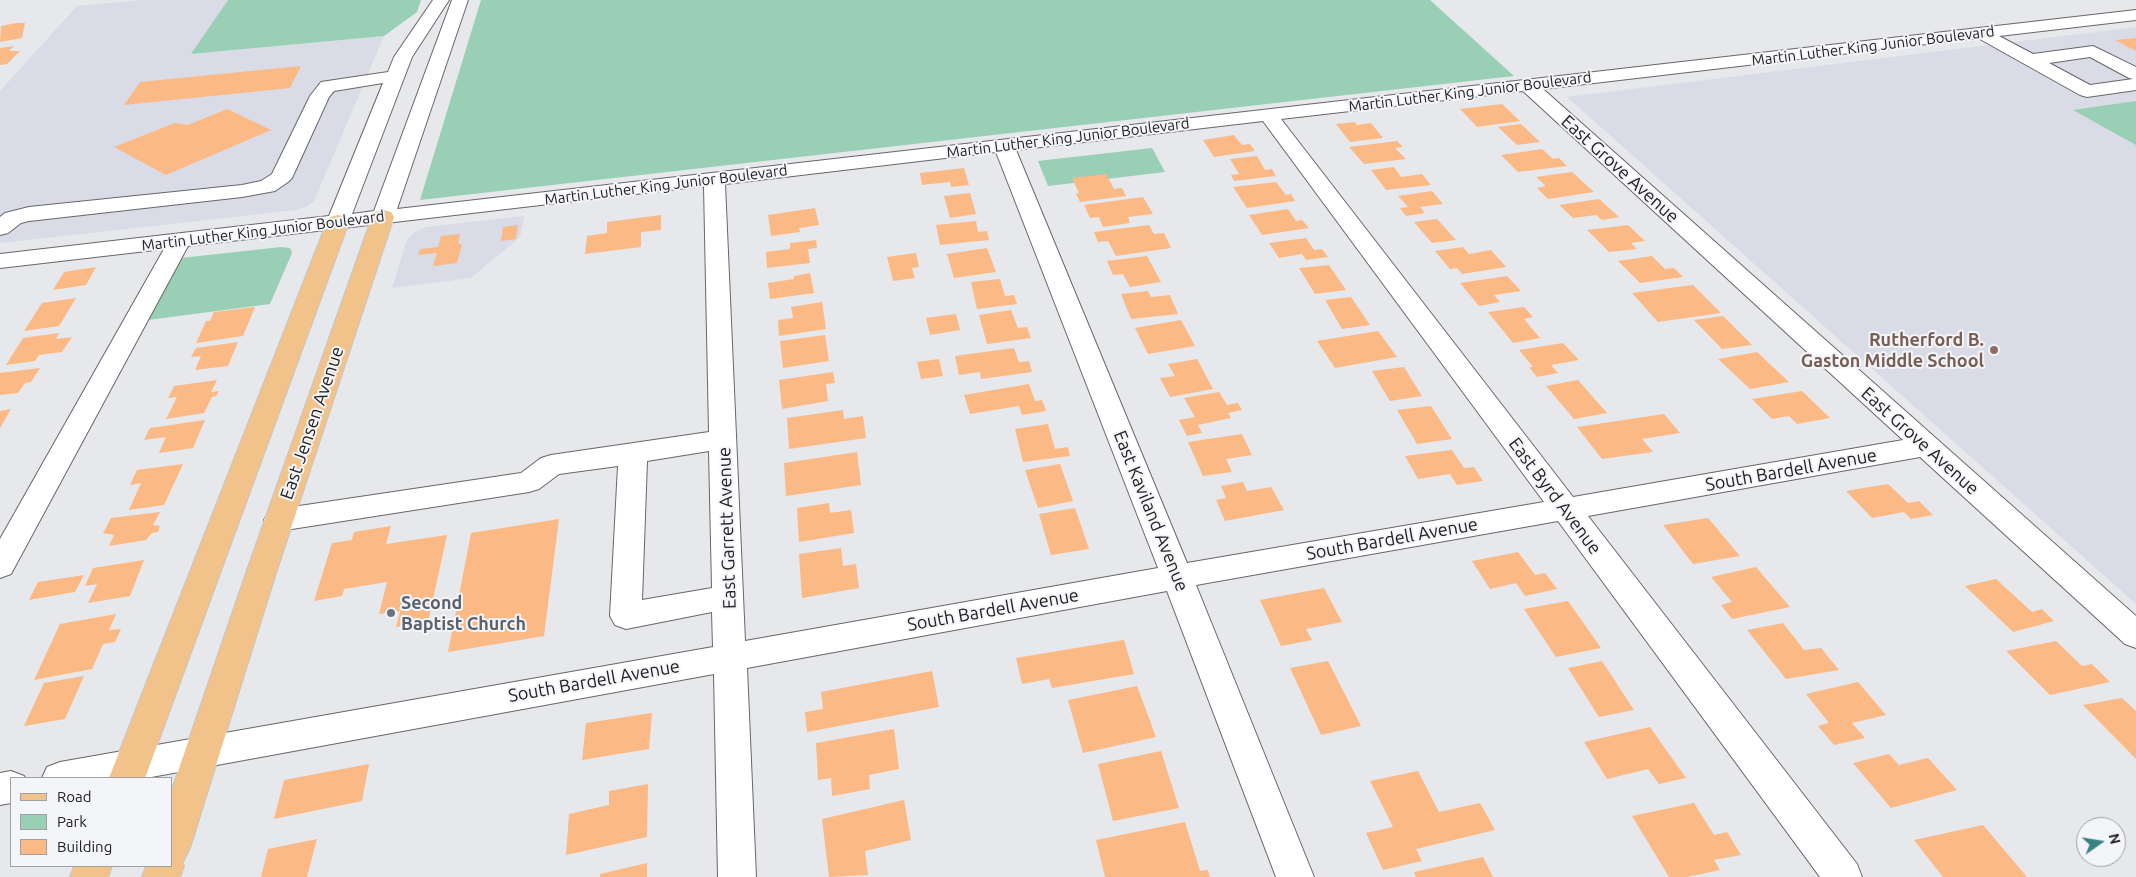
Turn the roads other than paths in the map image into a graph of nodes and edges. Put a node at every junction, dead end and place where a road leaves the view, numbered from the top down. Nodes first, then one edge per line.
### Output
1 (441, 0) edge
2 (460, 0) edge
3 (2136, 15) edge
4 (1980, 33) junction
5 (2030, 60) junction
6 (2136, 74) edge
7 (396, 76) junction
8 (2136, 84) edge
9 (1527, 85) junction
10 (1268, 115) junction
11 (1004, 146) junction
12 (714, 179) junction
13 (383, 217) junction
14 (338, 222) junction
15 (0, 228) edge
16 (180, 240) junction
17 (3, 265) edge
18 (724, 439) junction
19 (1926, 446) junction
20 (633, 454) junction
21 (1564, 509) junction
22 (280, 520) junction
23 (0, 566) edge
24 (1177, 577) junction
25 (729, 597) junction
26 (2136, 635) edge
27 (730, 657) junction
28 (203, 752) junction
29 (130, 772) edge
30 (72, 777) edge
31 (172, 845) edge
32 (737, 877) edge
33 (1295, 877) edge
34 (1843, 877) edge

1 - 7 street
2 - 13 street, East Jensen Avenue
3 - 4 street, Martin Luther King Junior Boulevard
4 - 5 street
4 - 9 street, Martin Luther King Junior Boulevard
5 - 6 street
5 - 8 street
7 - 14 street
7 - 15 street
9 - 10 street, Martin Luther King Junior Boulevard
9 - 19 street, East Grove Avenue
10 - 11 street, Martin Luther King Junior Boulevard
10 - 21 street, East Byrd Avenue
11 - 12 street, Martin Luther King Junior Boulevard
11 - 24 street, East Kaviland Avenue
12 - 13 street, Martin Luther King Junior Boulevard
12 - 18 street, East Garrett Avenue
13 - 14 street, Martin Luther King Junior Boulevard
13 - 22 main road, East Jensen Avenue
14 - 16 street, Martin Luther King Junior Boulevard
14 - 29 main road
16 - 17 street, Martin Luther King Junior Boulevard
16 - 23 street
18 - 20 street
18 - 25 street, East Garrett Avenue
19 - 21 street, South Bardell Avenue
19 - 26 street, East Grove Avenue
20 - 22 street
20 - 25 street
21 - 24 street, South Bardell Avenue
21 - 34 street, East Byrd Avenue
22 - 28 main road, East Jensen Avenue
24 - 27 street, South Bardell Avenue
24 - 33 street, East Kaviland Avenue
25 - 27 street, East Garrett Avenue
27 - 28 street, South Bardell Avenue
27 - 32 street, East Garrett Avenue
28 - 29 street, South Bardell Avenue
28 - 31 main road, East Jensen Avenue
29 - 30 street, South Bardell Avenue

